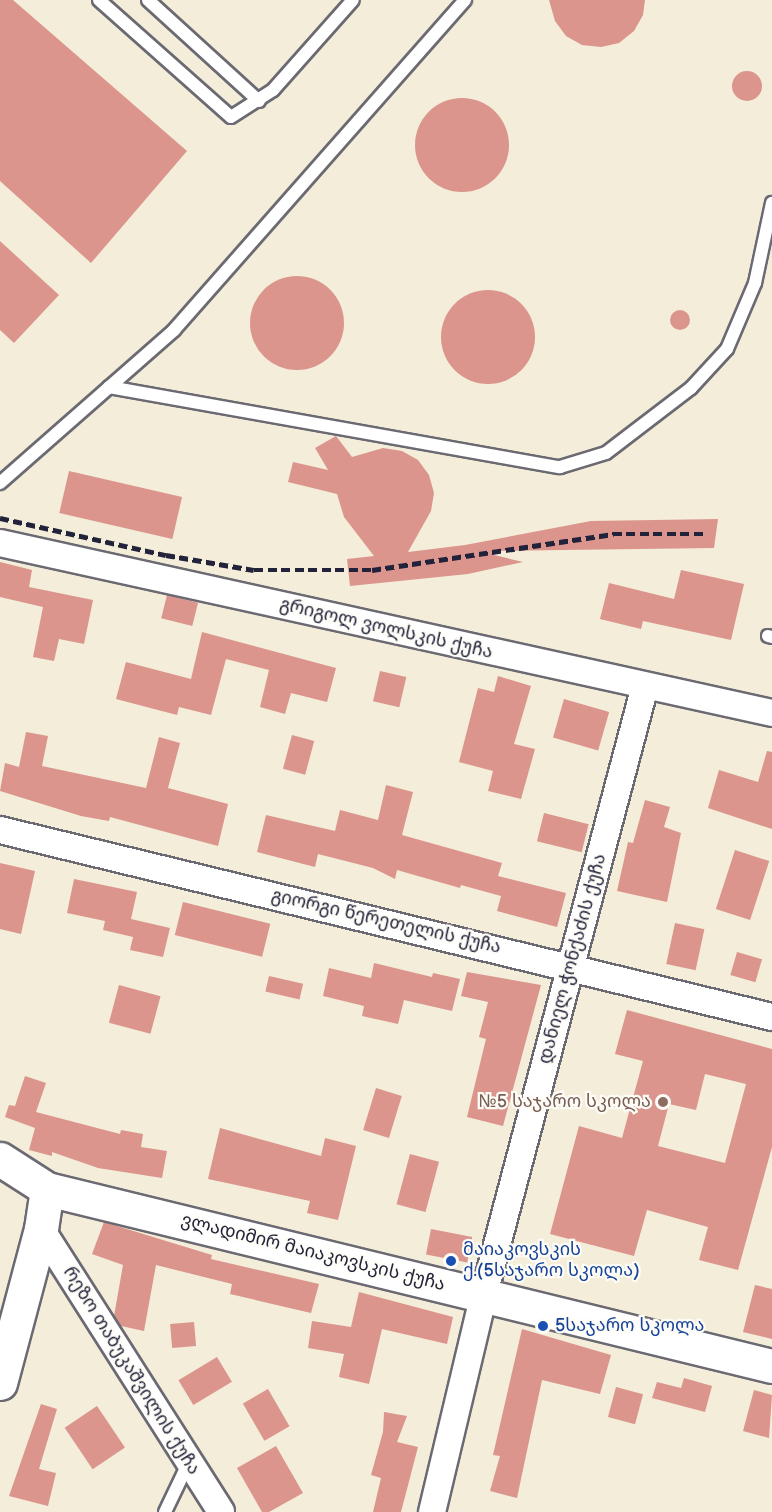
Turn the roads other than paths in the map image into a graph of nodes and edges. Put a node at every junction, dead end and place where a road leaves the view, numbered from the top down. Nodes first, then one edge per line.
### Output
1 (99, 0) edge
2 (148, 0) edge
3 (352, 0) edge
4 (465, 0) edge
5 (259, 101) junction
6 (772, 203) edge
7 (109, 387) junction
8 (0, 483) edge
9 (0, 543) edge
10 (645, 686) junction
11 (772, 713) edge
12 (0, 830) edge
13 (571, 966) junction
14 (772, 1017) edge
15 (0, 1158) edge
16 (47, 1189) junction
17 (41, 1229) junction
18 (484, 1294) junction
19 (772, 1366) edge
20 (0, 1383) edge
21 (189, 1462) junction
22 (165, 1512) edge
23 (221, 1512) edge
24 (432, 1512) edge

1 - 5 lane
2 - 5 lane
3 - 5 lane
4 - 7 lane
6 - 7 lane
7 - 8 lane
9 - 10 street, გრიგოლ ვოლსკის ქუჩა
10 - 11 street, გრიგოლ ვოლსკის ქუჩა
10 - 13 street, დანიელ ჭონქაძის ქუჩა
12 - 13 street, გიორგი წერეთელის ქუჩა
13 - 14 street, გიორგი წერეთელის ქუჩა
13 - 18 street, დანიელ ჭონქაძის ქუჩა
15 - 16 main road, ვლადიმირ მაიაკოვსკის ქუჩა
16 - 17 main road
16 - 18 main road, ვლადიმირ მაიაკოვსკის ქუჩა
17 - 20 main road
17 - 21 street, რეზო თაბუკაშვილის ქუჩა
18 - 19 main road, ვლადიმირ მაიაკოვსკის ქუჩა
18 - 24 street, დანიელ ჭონქაძის ქუჩა
21 - 22 lane
21 - 23 street, რეზო თაბუკაშვილის ქუჩა

